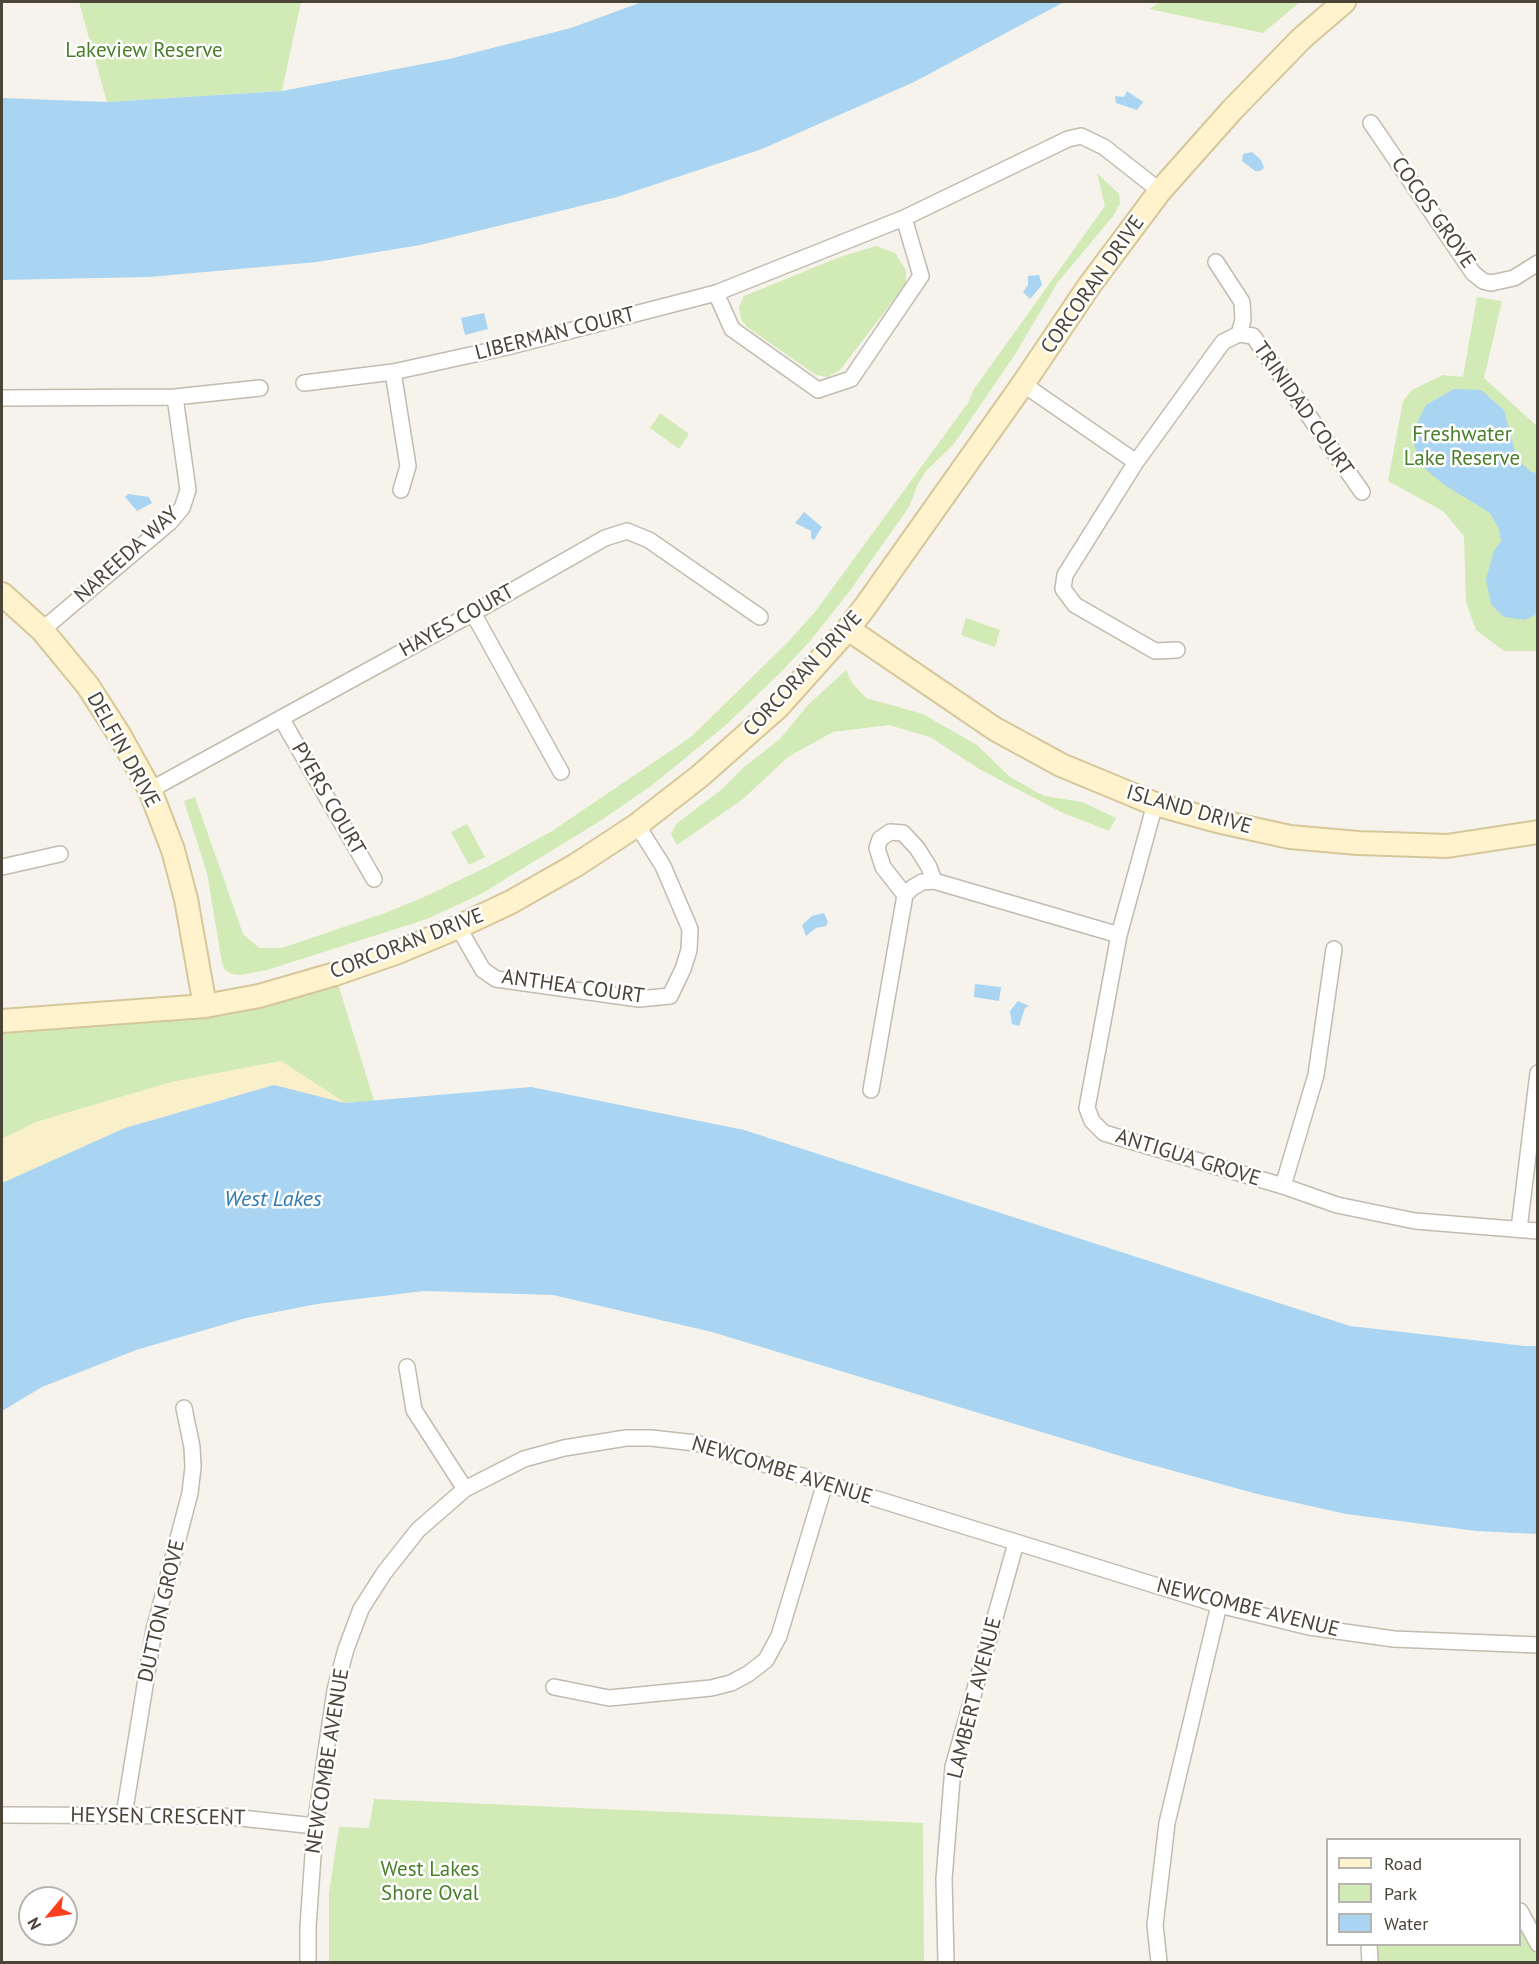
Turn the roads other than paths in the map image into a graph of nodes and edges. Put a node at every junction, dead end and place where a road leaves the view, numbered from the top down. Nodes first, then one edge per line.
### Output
1 (1344, 2) edge
2 (1371, 123) dead end
3 (1160, 191) junction
4 (904, 218) junction
5 (1216, 262) dead end
6 (1538, 263) edge
7 (716, 293) junction
8 (1239, 334) junction
9 (393, 372) junction
10 (304, 383) dead end
11 (1023, 384) junction
12 (260, 388) dead end
13 (175, 397) junction
14 (2, 398) edge
15 (1136, 462) junction
16 (401, 490) dead end
17 (1362, 492) dead end
18 (2, 594) edge
19 (473, 613) junction
20 (760, 617) dead end
21 (848, 628) junction
22 (42, 630) junction
23 (1177, 650) dead end
24 (282, 718) junction
25 (561, 772) dead end
26 (150, 790) junction
27 (1155, 804) junction
28 (637, 825) junction
29 (1538, 832) edge
30 (60, 854) dead end
31 (2, 867) edge
32 (374, 879) dead end
33 (934, 881) junction
34 (905, 895) junction
35 (458, 927) junction
36 (1119, 935) junction
37 (1334, 949) dead end
38 (205, 1006) junction
39 (2, 1021) edge
40 (1538, 1073) edge
41 (871, 1090) dead end
42 (1283, 1186) junction
43 (1519, 1229) junction
44 (1538, 1231) edge
45 (407, 1367) dead end
46 (184, 1408) dead end
47 (825, 1483) junction
48 (465, 1489) junction
49 (1016, 1543) junction
50 (1220, 1605) junction
51 (1538, 1645) edge
52 (554, 1687) dead end
53 (2, 1815) edge
54 (124, 1815) junction
55 (315, 1826) junction
56 (1521, 1913) edge
57 (1538, 1944) edge
58 (1369, 1946) edge
59 (308, 1962) edge
60 (945, 1962) edge
61 (1159, 1962) edge
62 (1370, 1962) edge

1 - 3 street, CORCORAN DRIVE
2 - 6 street, COCOS GROVE
3 - 4 street, LIBERMAN COURT
3 - 11 street, CORCORAN DRIVE
4 - 7 street, LIBERMAN COURT
4 - 7 street
5 - 8 street, TRINIDAD COURT
7 - 9 street, LIBERMAN COURT
8 - 15 street, TRINIDAD COURT
8 - 17 street, TRINIDAD COURT
9 - 10 street, LIBERMAN COURT
9 - 16 street
11 - 15 street
11 - 21 street, CORCORAN DRIVE
12 - 13 street
13 - 14 street
13 - 22 street, NAREEDA WAY
15 - 23 street, TRINIDAD COURT
18 - 22 street, DELFIN DRIVE
19 - 20 street, HAYES COURT
19 - 24 street, HAYES COURT
19 - 25 street
21 - 27 street, ISLAND DRIVE
21 - 28 street, CORCORAN DRIVE
22 - 26 street, DELFIN DRIVE
24 - 26 street, HAYES COURT
24 - 32 street, PYERS COURT
26 - 38 street, DELFIN DRIVE
27 - 29 street, ISLAND DRIVE
27 - 36 street, ANTIGUA GROVE
28 - 35 street, CORCORAN DRIVE
28 - 35 street, ANTHEA COURT
30 - 31 street
33 - 34 street
33 - 34 street
33 - 36 street
34 - 41 street
35 - 38 street, CORCORAN DRIVE
36 - 42 street, ANTIGUA GROVE
37 - 42 street
38 - 39 street, CORCORAN DRIVE
40 - 43 street
42 - 43 street, ANTIGUA GROVE
43 - 44 street, ANTIGUA GROVE
45 - 48 street
46 - 54 street, DUTTON GROVE
47 - 48 street, NEWCOMBE AVENUE
47 - 49 street, NEWCOMBE AVENUE
47 - 52 street
48 - 55 street, NEWCOMBE AVENUE
49 - 50 street, NEWCOMBE AVENUE
49 - 60 street, LAMBERT AVENUE
50 - 51 street, NEWCOMBE AVENUE
50 - 61 street
53 - 54 street, HEYSEN CRESCENT
54 - 55 street, HEYSEN CRESCENT
55 - 59 street, NEWCOMBE AVENUE
56 - 57 street
58 - 62 street

